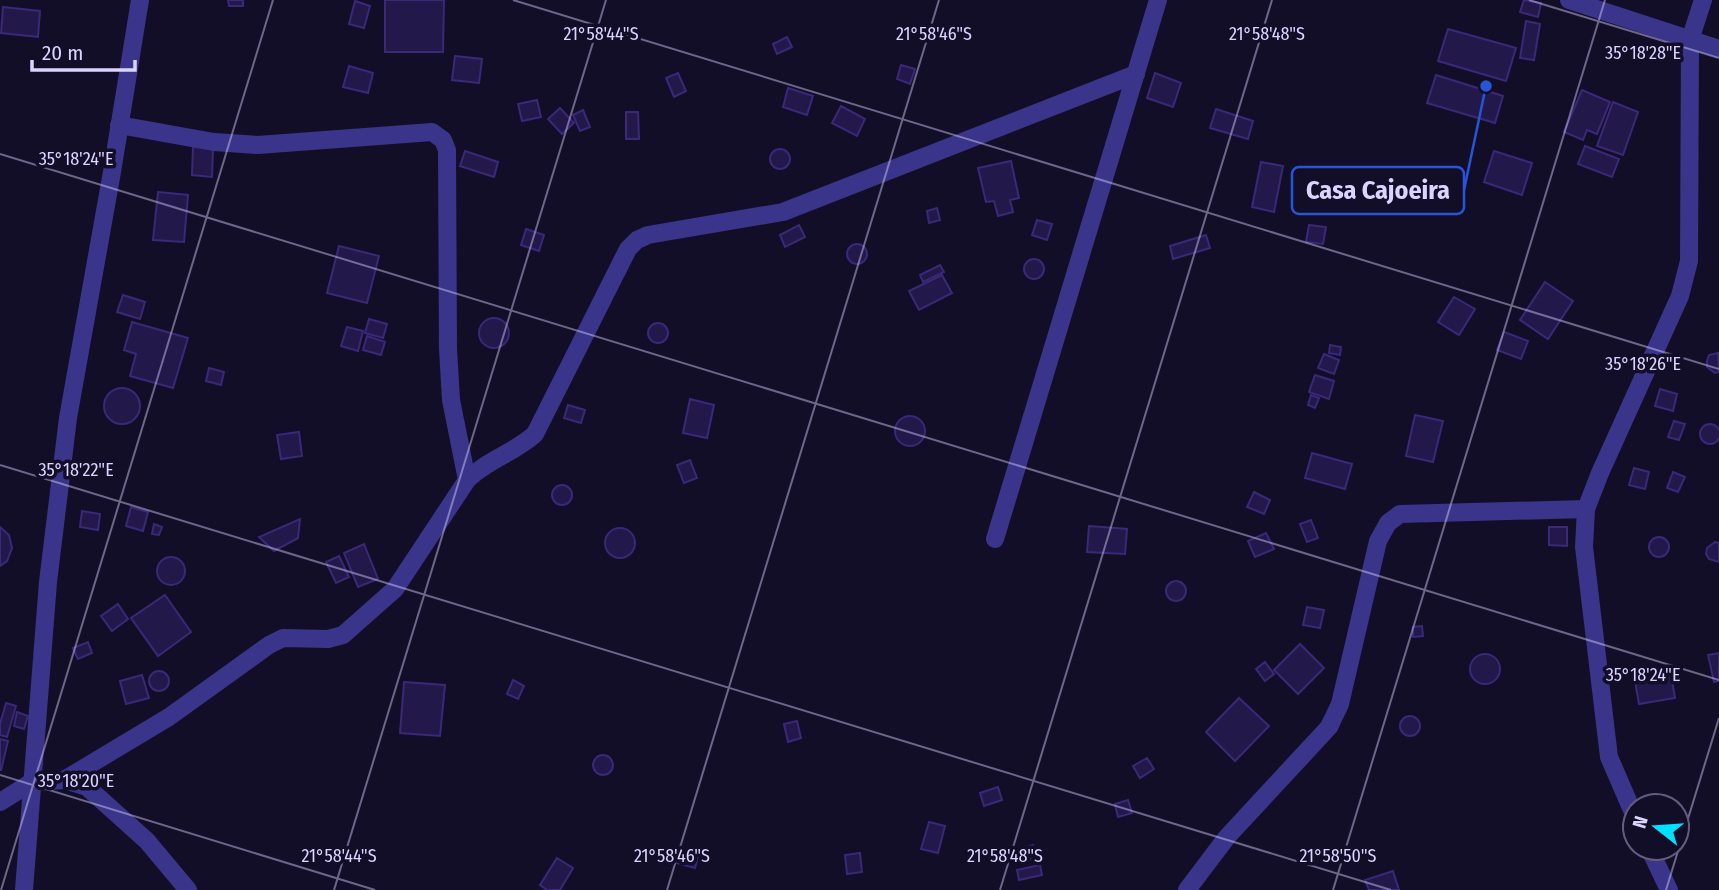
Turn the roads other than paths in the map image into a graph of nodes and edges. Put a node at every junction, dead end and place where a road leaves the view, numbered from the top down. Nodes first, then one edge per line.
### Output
1 (139, 0) edge
2 (1158, 0) edge
3 (1569, 0) edge
4 (1703, 0) edge
5 (1690, 40) junction
6 (1719, 49) edge
7 (1136, 74) junction
8 (119, 125) junction
9 (467, 480) junction
10 (1586, 509) junction
11 (995, 539) dead end
12 (64, 780) junction
13 (32, 782) junction
14 (1624, 792) edge
15 (0, 802) edge
16 (1656, 862) edge
17 (24, 890) edge
18 (187, 890) edge
19 (1187, 890) edge
20 (1669, 890) edge

1 - 8 street
2 - 7 street
3 - 5 street
4 - 5 street
5 - 6 street
5 - 10 street
7 - 9 street
7 - 11 street
8 - 9 street
8 - 13 street
9 - 12 street
10 - 14 street
10 - 19 street
12 - 13 street
12 - 18 street
13 - 15 street
13 - 17 street
16 - 20 street

